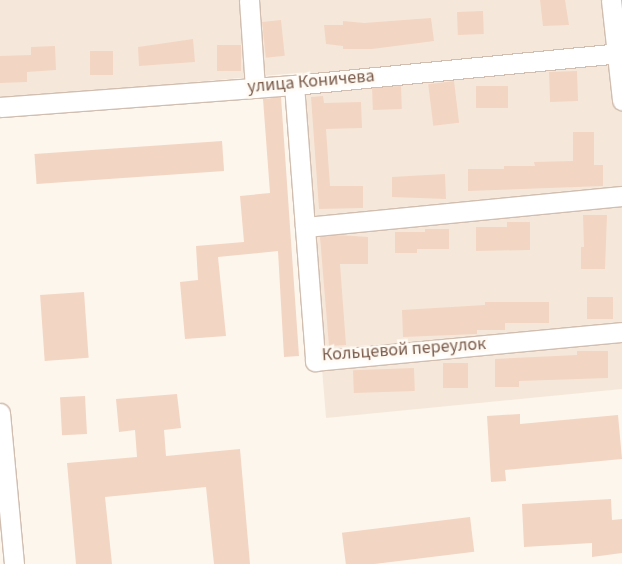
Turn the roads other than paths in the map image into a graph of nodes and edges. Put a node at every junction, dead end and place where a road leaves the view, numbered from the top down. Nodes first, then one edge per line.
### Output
1 (249, 0) edge
2 (611, 0) edge
3 (620, 53) edge
4 (294, 85) junction
5 (255, 88) junction
6 (622, 100) edge
7 (0, 107) edge
8 (622, 196) edge
9 (305, 227) junction
10 (622, 332) edge
11 (0, 413) edge
12 (14, 564) edge

1 - 5 street
2 - 3 street
3 - 4 street, улица Коничева
3 - 6 street
4 - 5 street, улица Коничева
4 - 9 street, Кольцевой переулок
5 - 7 street, улица Коничева
8 - 9 street
9 - 10 street, Кольцевой переулок
11 - 12 street

